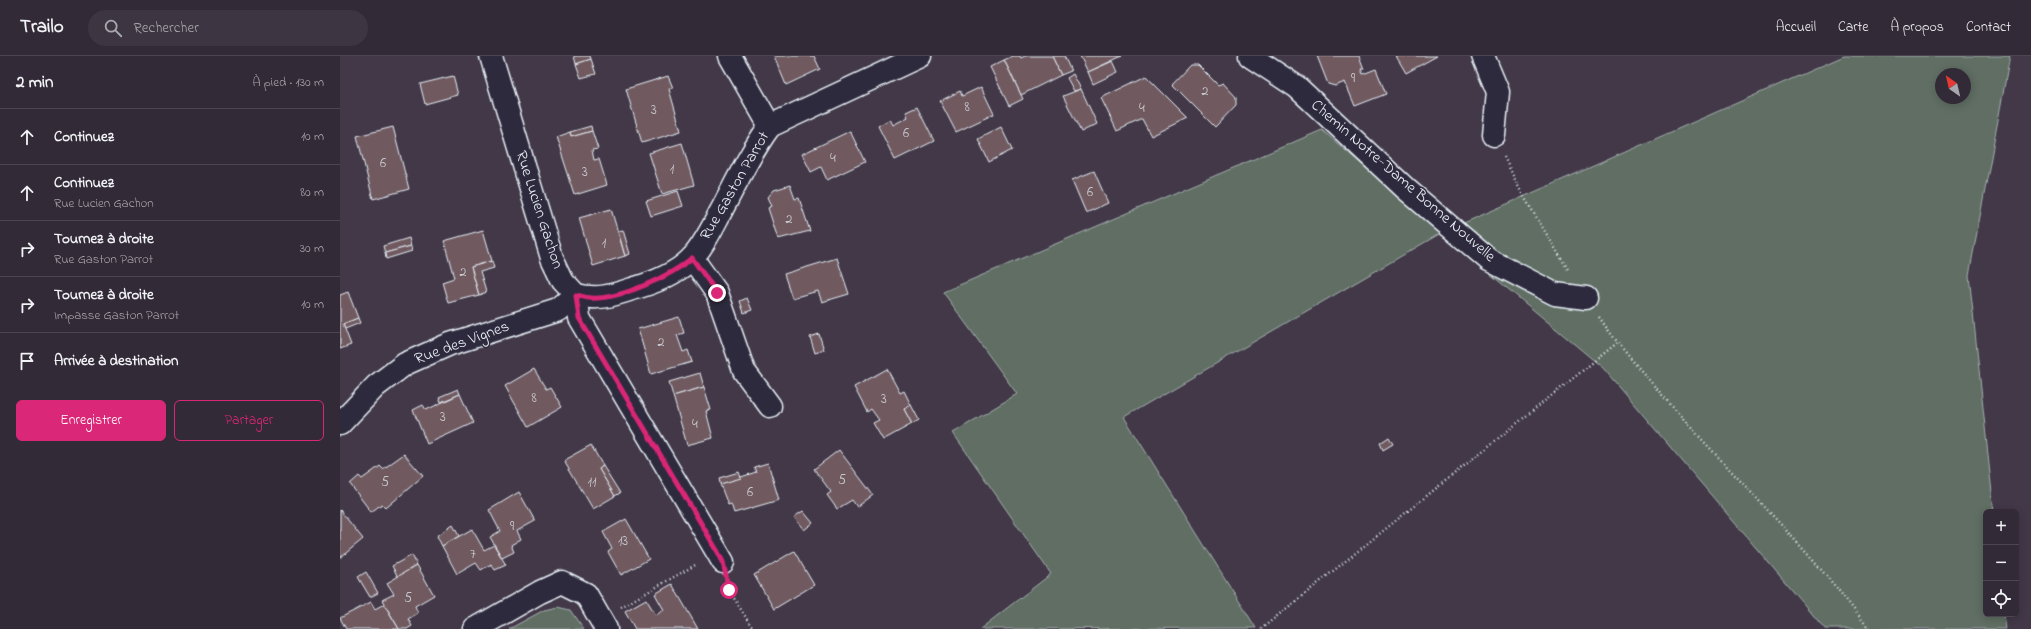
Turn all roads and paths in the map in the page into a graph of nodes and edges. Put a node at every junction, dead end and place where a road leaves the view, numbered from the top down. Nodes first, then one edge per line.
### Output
1 (491, 56) edge
2 (730, 56) edge
3 (920, 56) edge
4 (1250, 56) edge
5 (1483, 56) edge
6 (770, 126) junction
7 (1494, 136) joint
8 (692, 258) junction
9 (576, 295) junction
10 (1586, 298) junction
11 (1617, 343) junction
12 (770, 406) dead end
13 (340, 424) edge
14 (720, 557) junction
15 (603, 624) edge
16 (475, 629) edge
17 (754, 629) edge
18 (1261, 629) edge
19 (1869, 629) edge

1 - 9 street, Rue Lucien Gachon
2 - 6 street
3 - 6 street, Rue Gaston Parrot
4 - 10 street, Chemin Notre-Dame Bonne Nouvelle
5 - 7 street
6 - 8 street, Rue Gaston Parrot
7 - 10 path
8 - 9 street, Rue Gaston Parrot
8 - 12 street
9 - 13 street, Rue des Vignes
9 - 14 street
10 - 11 path
11 - 18 path
11 - 19 path
14 - 15 path
14 - 17 path
15 - 16 street

